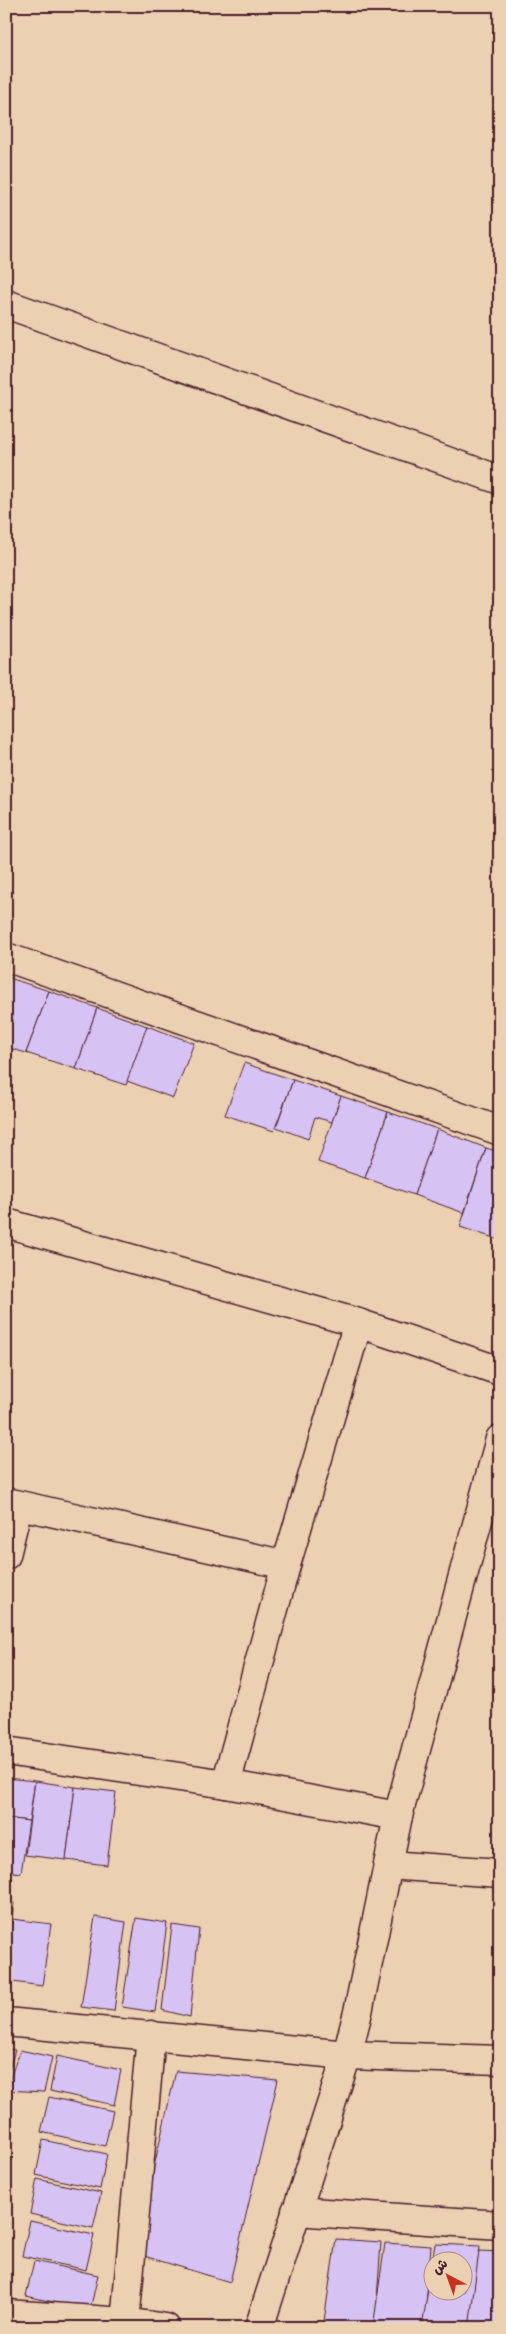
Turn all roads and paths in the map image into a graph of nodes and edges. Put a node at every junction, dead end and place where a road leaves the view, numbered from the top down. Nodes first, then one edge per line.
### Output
1 (6, 304) edge
2 (500, 480) edge
3 (6, 957) edge
4 (500, 1131) edge
5 (6, 1223) edge
6 (358, 1323) junction
7 (500, 1371) edge
8 (500, 1439) edge
9 (12, 1504) edge
10 (6, 1555) edge
11 (286, 1565) junction
12 (6, 1751) edge
13 (226, 1784) junction
14 (398, 1816) junction
15 (388, 1865) junction
16 (500, 1873) edge
17 (6, 2022) edge
18 (151, 2035) junction
19 (347, 2055) junction
20 (500, 2060) edge
21 (296, 2211) junction
22 (500, 2226) edge
23 (6, 2314) edge
24 (125, 2322) junction
25 (166, 2328) edge
26 (259, 2328) edge

1 - 2 street
3 - 4 street
5 - 6 street
6 - 7 street
6 - 11 street
8 - 14 street
9 - 10 street
9 - 11 street
11 - 13 street
12 - 13 street
13 - 14 street
14 - 15 street
15 - 16 street
15 - 19 street
17 - 18 street
18 - 19 street
18 - 24 street
19 - 20 street
19 - 21 street
21 - 22 street
21 - 26 street
23 - 24 street
24 - 25 street

